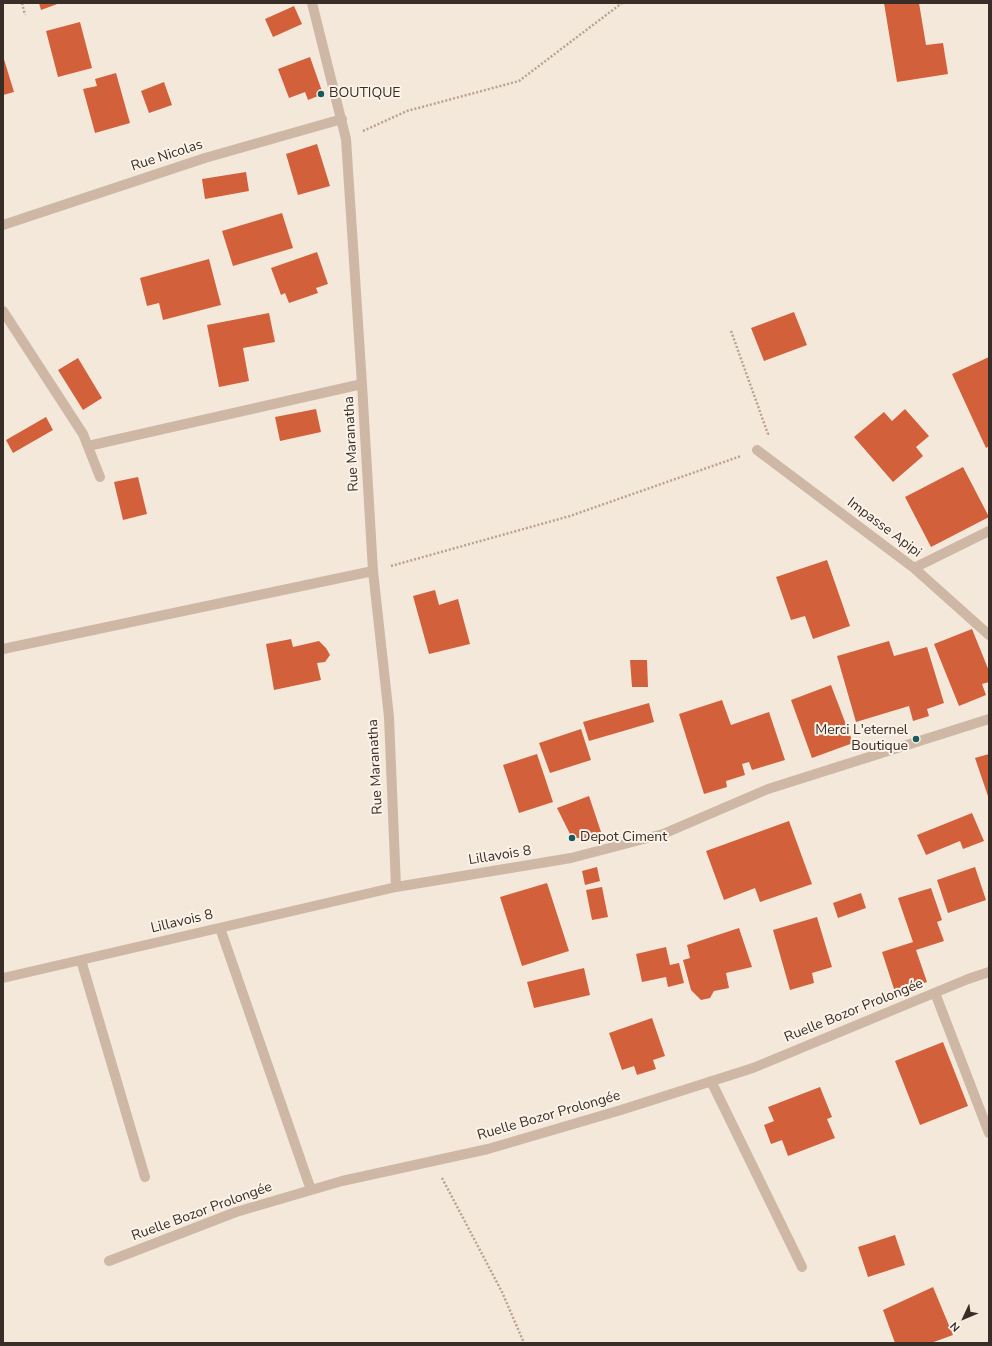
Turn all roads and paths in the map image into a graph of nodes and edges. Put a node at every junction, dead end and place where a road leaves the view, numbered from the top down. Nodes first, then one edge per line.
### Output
1 (22, 3) edge
2 (312, 3) edge
3 (622, 3) edge
4 (25, 15) dead end
5 (342, 119) junction
6 (346, 139) junction
7 (3, 226) edge
8 (3, 311) edge
9 (731, 330) dead end
10 (362, 384) junction
11 (88, 446) junction
12 (757, 450) junction
13 (100, 477) dead end
14 (989, 531) edge
15 (914, 568) junction
16 (373, 571) junction
17 (989, 635) edge
18 (3, 649) edge
19 (989, 719) edge
20 (396, 887) junction
21 (220, 928) junction
22 (81, 960) junction
23 (989, 972) edge
24 (3, 978) edge
25 (935, 993) junction
26 (711, 1081) junction
27 (989, 1134) edge
28 (432, 1161) junction
29 (145, 1177) dead end
30 (311, 1190) junction
31 (109, 1261) dead end
32 (802, 1268) dead end
33 (524, 1343) edge

1 - 4 path
2 - 5 street, Rue Maranatha
3 - 6 path
5 - 6 street, Rue Maranatha
5 - 7 street, Rue Nicolas
6 - 10 street, Rue Maranatha
8 - 11 street
9 - 12 path
10 - 11 street
10 - 16 street, Rue Maranatha
11 - 13 street
12 - 15 street, Impasse Apipi
12 - 16 path
14 - 15 street
15 - 17 street, Impasse Apipi
16 - 18 street
16 - 20 street, Rue Maranatha
19 - 20 street, Lillavois 8
20 - 21 street, Lillavois 8
21 - 22 street, Lillavois 8
21 - 30 street
22 - 24 street, Lillavois 8
22 - 29 street
23 - 25 street, Ruelle Bozor Prolongée
25 - 26 street, Ruelle Bozor Prolongée
25 - 27 street
26 - 28 street, Ruelle Bozor Prolongée
26 - 32 street
28 - 30 street, Ruelle Bozor Prolongée
28 - 33 path
30 - 31 street, Ruelle Bozor Prolongée

